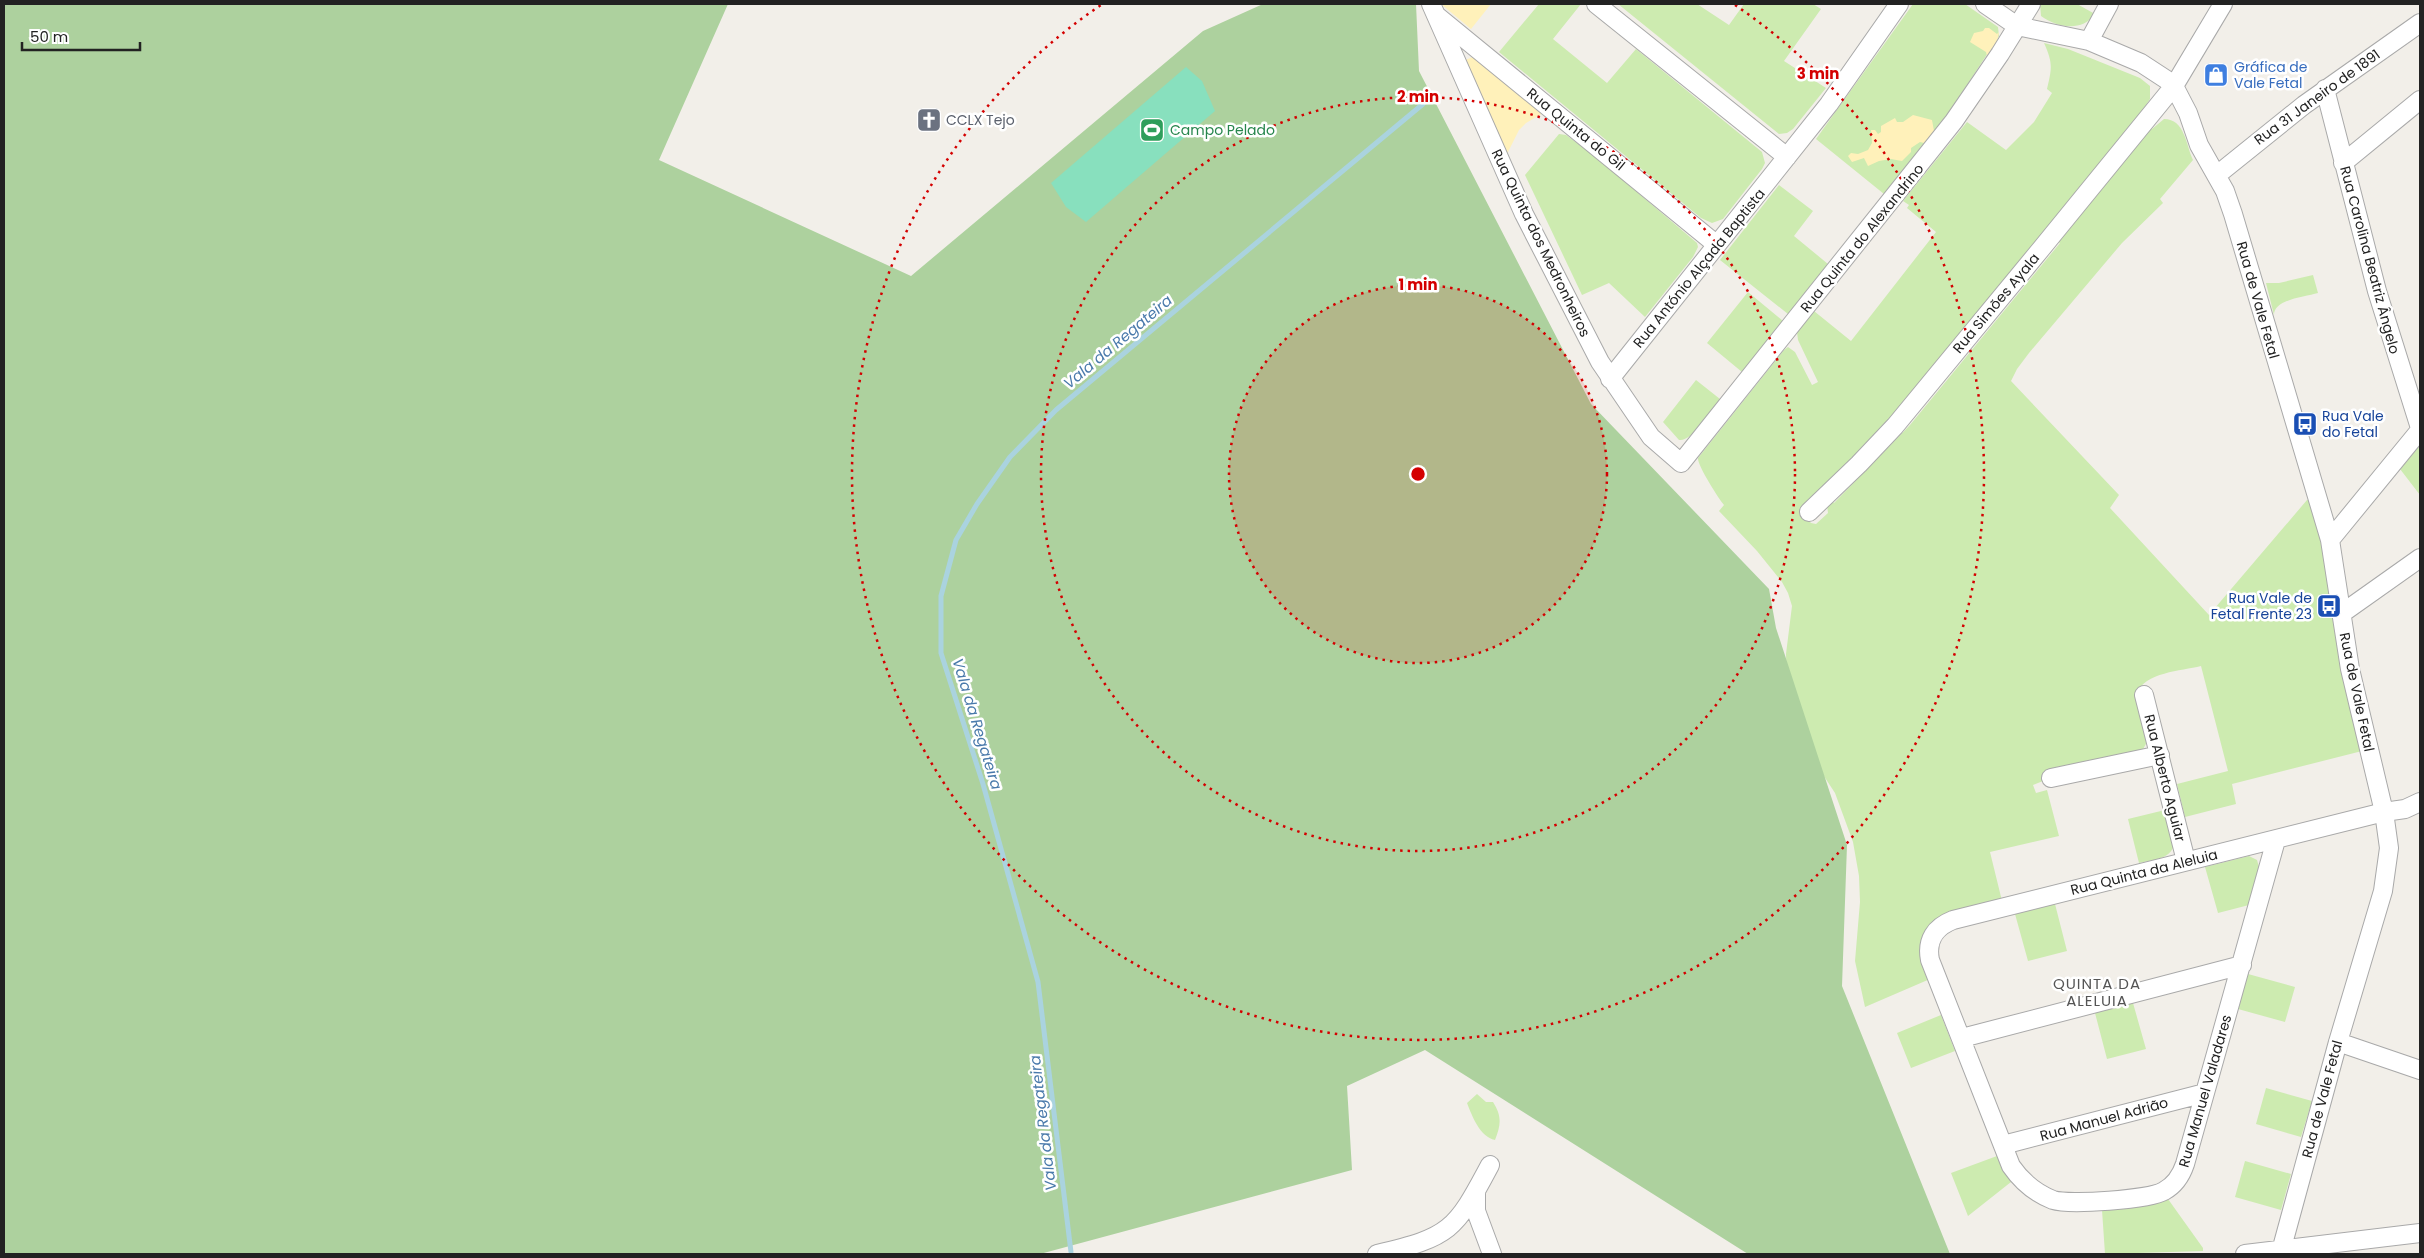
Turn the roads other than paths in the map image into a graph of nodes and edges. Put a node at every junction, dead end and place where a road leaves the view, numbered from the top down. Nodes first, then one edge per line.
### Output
1 (1596, 4) edge
2 (1899, 4) edge
3 (1985, 4) edge
4 (2031, 4) edge
5 (2109, 4) edge
6 (2223, 4) edge
7 (1433, 8) edge
8 (2420, 23) edge
9 (2017, 26) junction
10 (2089, 41) junction
11 (2174, 86) junction
12 (2325, 89) junction
13 (2420, 100) edge
14 (1787, 157) junction
15 (2343, 163) junction
16 (2217, 175) junction
17 (1717, 245) junction
18 (1610, 379) junction
19 (2420, 429) edge
20 (1681, 463) joint
21 (1809, 512) dead end
22 (2330, 540) junction
23 (2420, 558) edge
24 (2341, 614) junction
25 (2144, 695) dead end
26 (2160, 755) junction
27 (2051, 778) dead end
28 (2420, 802) edge
29 (2384, 812) junction
30 (2276, 840) junction
31 (2186, 861) junction
32 (1930, 960) joint
33 (2242, 965) junction
34 (1962, 1038) junction
35 (2338, 1042) junction
36 (2420, 1070) edge
37 (2205, 1093) junction
38 (2003, 1145) junction
39 (1490, 1165) dead end
40 (1476, 1192) junction
41 (2420, 1233) edge
42 (2281, 1250) junction
43 (1377, 1254) edge
44 (1492, 1254) edge
45 (2245, 1254) edge

1 - 14 street
2 - 14 street, Rua António Alçada Baptista
3 - 9 street
4 - 9 street, Rua Quinta do Alexandrino
5 - 10 street
6 - 11 street, Rua Simões Ayala
7 - 17 street, Rua Quinta do Gil
7 - 18 street, Rua Quinta dos Medronheiros
8 - 12 street, Rua 31 Janeiro de 1891
9 - 10 street
9 - 20 street, Rua Quinta do Alexandrino
10 - 11 street
11 - 16 street, Rua de Vale Fetal
11 - 21 street, Rua Simões Ayala
12 - 15 street, Rua Carolina Beatriz Ângelo
12 - 16 street, Rua 31 Janeiro de 1891
13 - 15 street
14 - 17 street, Rua António Alçada Baptista
15 - 19 street, Rua Carolina Beatriz Ângelo
16 - 22 street, Rua de Vale Fetal
17 - 18 street, Rua António Alçada Baptista
18 - 20 street, Rua Quinta dos Medronheiros
19 - 22 street
22 - 24 street, Rua de Vale Fetal
23 - 24 street
24 - 29 street, Rua de Vale Fetal
25 - 26 street, Rua Alberto Aguiar
26 - 27 street
26 - 31 street, Rua Alberto Aguiar
28 - 29 street, Rua Quinta da Aleluia
29 - 30 street, Rua Quinta da Aleluia
29 - 35 street, Rua de Vale Fetal
30 - 31 street, Rua Quinta da Aleluia
30 - 33 street, Rua Manuel Valadares
31 - 32 street, Rua Quinta da Aleluia
32 - 34 street, Rua Manuel Valadares
33 - 34 street
33 - 37 street, Rua Manuel Valadares
34 - 38 street, Rua Manuel Valadares
35 - 36 street
35 - 42 street, Rua de Vale Fetal
37 - 38 street, Rua Manuel Adrião
37 - 38 street, Rua Manuel Valadares
39 - 40 street
40 - 43 street
40 - 44 street
41 - 42 street
42 - 45 street

